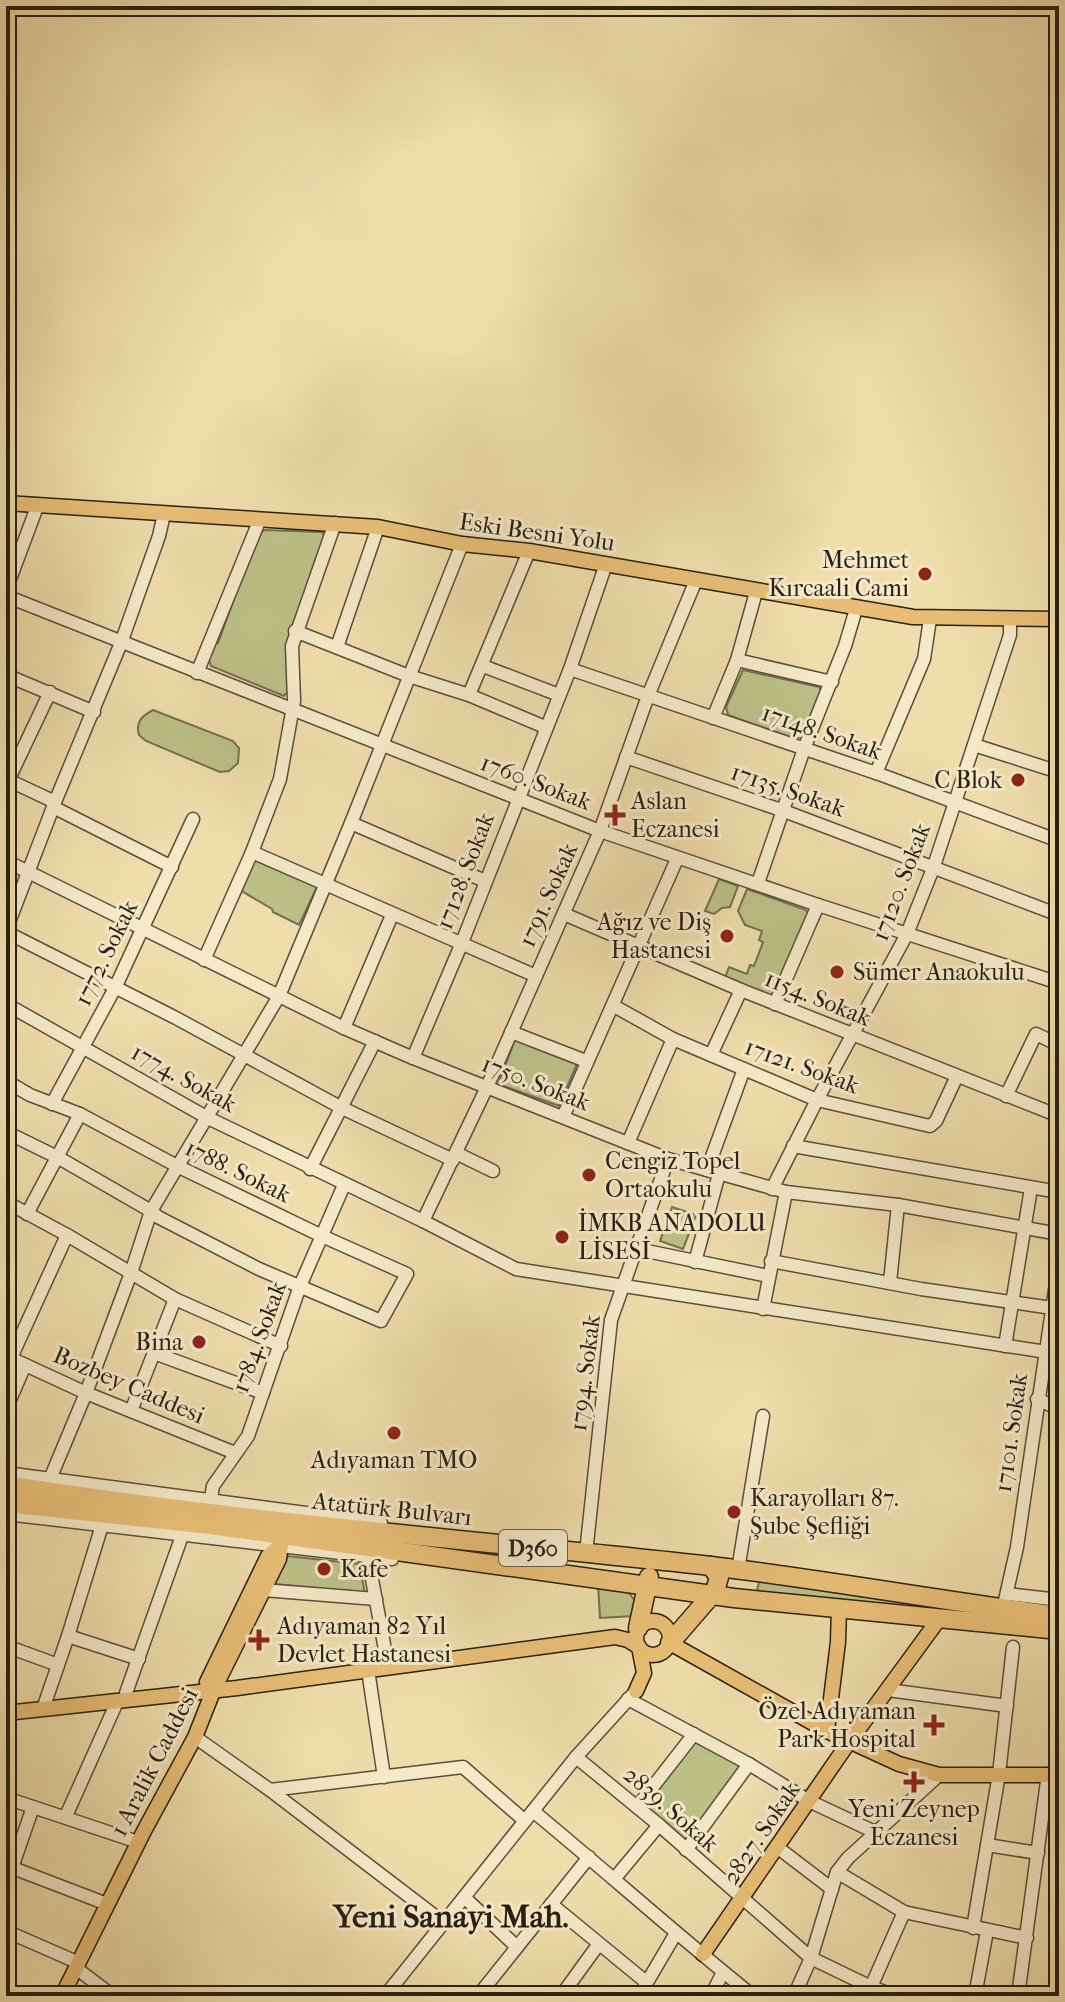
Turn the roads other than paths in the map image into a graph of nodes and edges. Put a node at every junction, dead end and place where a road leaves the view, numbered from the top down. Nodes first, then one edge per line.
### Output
1 (6, 503) edge
2 (37, 507) junction
3 (164, 514) junction
4 (260, 519) junction
5 (335, 523) junction
6 (378, 527) junction
7 (462, 544) junction
8 (529, 551) junction
9 (606, 564) junction
10 (696, 580) junction
11 (756, 592) junction
12 (6, 593) edge
13 (856, 609) junction
14 (930, 619) junction
15 (1010, 619) junction
16 (1059, 619) edge
17 (295, 631) junction
18 (121, 643) junction
19 (337, 647) junction
20 (737, 660) junction
21 (483, 666) junction
22 (570, 669) junction
23 (197, 673) junction
24 (6, 675) edge
25 (409, 676) junction
26 (832, 682) junction
27 (50, 692) junction
28 (469, 695) junction
29 (559, 695) junction
30 (648, 696) junction
31 (292, 711) junction
32 (94, 712) junction
33 (713, 718) junction
34 (545, 727) junction
35 (381, 745) junction
36 (974, 745) junction
37 (804, 749) junction
38 (626, 757) junction
39 (1059, 772) edge
40 (876, 773) junction
41 (8, 775) edge
42 (517, 798) junction
43 (954, 803) junction
44 (54, 804) junction
45 (784, 811) junction
46 (193, 819) dead end
47 (351, 823) junction
48 (600, 831) junction
49 (1059, 841) edge
50 (252, 852) junction
51 (677, 859) junction
52 (6, 861) edge
53 (934, 866) junction
54 (172, 867) junction
55 (29, 872) junction
56 (485, 881) junction
57 (758, 883) junction
58 (326, 884) junction
59 (818, 905) junction
60 (564, 914) junction
61 (392, 915) junction
62 (1059, 915) edge
63 (142, 930) junction
64 (6, 931) edge
65 (907, 934) junction
66 (461, 945) junction
67 (639, 948) junction
68 (204, 960) junction
69 (536, 976) junction
70 (1059, 983) edge
71 (115, 988) junction
72 (741, 990) junction
73 (279, 996) junction
74 (6, 1004) edge
75 (775, 1004) junction
76 (614, 1006) junction
77 (344, 1028) junction
78 (511, 1032) junction
79 (852, 1036) junction
80 (673, 1039) junction
81 (375, 1041) junction
82 (1058, 1043) edge
83 (83, 1047) junction
84 (244, 1054) junction
85 (711, 1055) junction
86 (413, 1058) junction
87 (586, 1061) junction
88 (744, 1069) junction
89 (957, 1076) junction
90 (6, 1081) edge
91 (487, 1087) junction
92 (1006, 1096) junction
93 (817, 1100) junction
94 (52, 1104) junction
95 (342, 1108) junction
96 (80, 1114) junction
97 (1059, 1116) edge
98 (563, 1117) junction
99 (208, 1118) junction
100 (6, 1132) edge
101 (628, 1143) junction
102 (793, 1146) junction
103 (455, 1157) junction
104 (59, 1158) junction
105 (668, 1159) junction
106 (177, 1166) junction
107 (310, 1169) junction
108 (493, 1171) dead end
109 (713, 1172) junction
110 (344, 1185) junction
111 (1031, 1188) junction
112 (772, 1189) junction
113 (786, 1192) junction
114 (1059, 1192) edge
115 (6, 1202) edge
116 (898, 1205) junction
117 (151, 1211) junction
118 (27, 1214) junction
119 (423, 1221) junction
120 (1025, 1228) junction
121 (1059, 1234) edge
122 (67, 1235) junction
123 (322, 1236) junction
124 (637, 1249) junction
125 (771, 1261) junction
126 (695, 1262) junction
127 (1059, 1266) edge
128 (131, 1273) junction
129 (768, 1276) junction
130 (890, 1282) junction
131 (300, 1286) junction
132 (622, 1288) junction
133 (175, 1299) junction
134 (1012, 1301) junction
135 (1056, 1308) edge
136 (763, 1309) junction
137 (281, 1346) junction
138 (1005, 1346) junction
139 (1052, 1352) edge
140 (154, 1353) junction
141 (8, 1357) edge
142 (25, 1365) junction
143 (86, 1393) junction
144 (263, 1393) junction
145 (1037, 1399) junction
146 (6, 1409) edge
147 (1059, 1409) edge
148 (131, 1411) junction
149 (763, 1416) dead end
150 (235, 1453) junction
151 (6, 1473) edge
152 (50, 1479) junction
153 (6, 1485) edge
154 (6, 1503) edge
155 (210, 1505) junction
156 (6, 1514) edge
157 (103, 1521) junction
158 (183, 1533) junction
159 (281, 1545) junction
160 (367, 1552) junction
161 (586, 1553) junction
162 (658, 1561) junction
163 (711, 1566) junction
164 (738, 1570) junction
165 (647, 1587) junction
166 (263, 1590) junction
167 (710, 1595) junction
168 (376, 1599) junction
169 (1059, 1600) edge
170 (1005, 1601) junction
171 (839, 1608) junction
172 (1059, 1616) edge
173 (939, 1619) junction
174 (1059, 1630) edge
175 (68, 1636) junction
176 (638, 1638) junction
177 (6, 1646) edge
178 (669, 1646) junction
179 (1013, 1647) dead end
180 (139, 1659) junction
181 (387, 1663) junction
182 (58, 1665) junction
183 (368, 1670) junction
184 (214, 1684) junction
185 (888, 1690) junction
186 (632, 1695) junction
187 (122, 1698) junction
188 (45, 1703) junction
189 (6, 1706) edge
190 (1007, 1706) junction
191 (6, 1713) edge
192 (827, 1731) junction
193 (694, 1734) junction
194 (195, 1737) junction
195 (849, 1742) junction
196 (576, 1757) junction
197 (749, 1764) junction
198 (999, 1774) junction
199 (1053, 1774) edge
200 (939, 1775) junction
201 (384, 1777) junction
202 (270, 1790) junction
203 (6, 1798) edge
204 (809, 1801) junction
205 (33, 1807) junction
206 (637, 1807) junction
207 (66, 1816) junction
208 (529, 1816) junction
209 (659, 1825) junction
210 (877, 1833) junction
211 (138, 1842) junction
212 (987, 1845) junction
213 (777, 1847) junction
214 (686, 1850) junction
215 (1038, 1853) junction
216 (589, 1857) junction
217 (13, 1868) junction
218 (837, 1872) junction
219 (615, 1878) junction
220 (6, 1885) edge
221 (832, 1889) junction
222 (465, 1898) junction
223 (743, 1900) junction
224 (107, 1904) junction
225 (551, 1904) junction
226 (904, 1912) junction
227 (444, 1923) junction
228 (973, 1928) junction
229 (6, 1931) edge
230 (987, 1931) junction
231 (676, 1933) junction
232 (1027, 1938) junction
233 (598, 1945) junction
234 (517, 1947) junction
235 (703, 1954) junction
236 (811, 1958) junction
237 (78, 1966) junction
238 (723, 1972) junction
239 (646, 1982) junction
240 (869, 1992) edge
241 (62, 1996) edge
242 (113, 1996) edge
243 (385, 1996) edge
244 (478, 1996) edge
245 (561, 1996) edge
246 (639, 1996) edge
247 (711, 1996) edge
248 (753, 1996) edge
249 (794, 1996) edge
250 (896, 1996) edge
251 (975, 1996) edge
252 (1018, 1996) edge

1 - 2 main road, Eski Besni Yolu
2 - 3 main road, Eski Besni Yolu
2 - 12 street
3 - 4 main road, Eski Besni Yolu
3 - 18 street
4 - 5 main road, Eski Besni Yolu
4 - 23 street
5 - 6 main road, Eski Besni Yolu
5 - 17 street
6 - 7 main road, Eski Besni Yolu
6 - 19 street
7 - 8 main road, Eski Besni Yolu
7 - 25 street
8 - 9 main road, Eski Besni Yolu
8 - 21 street
9 - 10 main road, Eski Besni Yolu
9 - 22 street, 17128. Sokak
10 - 11 main road, Eski Besni Yolu
10 - 30 street, 1791. Sokak
11 - 13 main road, Eski Besni Yolu
11 - 20 street
12 - 18 street, 1760. Sokak
13 - 14 main road, Eski Besni Yolu
13 - 26 street
14 - 15 main road, Eski Besni Yolu
14 - 40 street
15 - 16 main road, Eski Besni Yolu
15 - 36 street, 17120. Sokak
17 - 19 street
17 - 31 street
18 - 23 street, 1760. Sokak
18 - 32 street
19 - 25 street
20 - 26 street
20 - 33 street
21 - 28 street
21 - 29 street
22 - 29 street, 17128. Sokak
22 - 30 street, 17148. Sokak
23 - 31 street, 1760. Sokak
24 - 27 street
25 - 28 street
25 - 35 street
26 - 37 street
27 - 32 street
27 - 41 street
28 - 34 street
29 - 34 street, 17128. Sokak
30 - 33 street, 17148. Sokak
30 - 38 street, 1791. Sokak
31 - 35 street, 1760. Sokak
31 - 50 street
32 - 44 street
33 - 37 street, 17148. Sokak
34 - 42 street, 17128. Sokak
35 - 42 street, 1760. Sokak
35 - 47 street
36 - 39 street
36 - 43 street, 17120. Sokak
37 - 40 street, 17148. Sokak
37 - 45 street
38 - 45 street, 17135. Sokak
38 - 48 street, 1791. Sokak
40 - 43 street, 17148. Sokak
41 - 44 street
42 - 48 street, 1760. Sokak
42 - 56 street, 17128. Sokak
43 - 49 street, 17148. Sokak
43 - 53 street, 17120. Sokak
44 - 54 street
44 - 55 street
45 - 53 street, 17135. Sokak
45 - 57 street
46 - 54 street, 1772. Sokak
47 - 56 street
47 - 58 street
48 - 51 street, 1760. Sokak
48 - 60 street, 1791. Sokak
50 - 58 street
50 - 68 street
51 - 57 street, 1760. Sokak
51 - 67 street
52 - 55 street, 1750. Sokak
53 - 62 street, 17135. Sokak
53 - 65 street, 17120. Sokak
54 - 63 street, 1772. Sokak
55 - 63 street, 1750. Sokak
55 - 64 street
56 - 66 street, 17128. Sokak
57 - 59 street, 1760. Sokak
58 - 61 street
58 - 73 street
59 - 65 street, 1760. Sokak
59 - 75 street
60 - 67 street, 1154. Sokak
60 - 69 street, 1791. Sokak
61 - 66 street
61 - 77 street
63 - 68 street, 1750. Sokak
63 - 71 street, 1772. Sokak
64 - 71 street
65 - 70 street, 1760. Sokak
65 - 79 street, 17120. Sokak
66 - 69 street
66 - 86 street, 17128. Sokak
67 - 72 street, 1154. Sokak
67 - 76 street
68 - 73 street, 1750. Sokak
69 - 78 street, 1791. Sokak
71 - 83 street, 1772. Sokak
71 - 84 street
72 - 75 street, 1154. Sokak
72 - 85 street
73 - 77 street, 1750. Sokak
73 - 84 street
74 - 83 street, 1774. Sokak
75 - 79 street, 1154. Sokak
76 - 80 street, 17121. Sokak
76 - 87 street
77 - 81 street, 1750. Sokak
78 - 87 street
78 - 91 street, 1791. Sokak
79 - 89 street, 1154. Sokak
79 - 93 street, 17120. Sokak
80 - 85 street, 17121. Sokak
80 - 101 street
81 - 86 street, 1750. Sokak
81 - 95 street
82 - 92 street
83 - 94 street, 1772. Sokak
83 - 99 street, 1774. Sokak
84 - 95 street
84 - 99 street
85 - 88 street, 17121. Sokak
86 - 91 street, 1750. Sokak
87 - 98 street
88 - 93 street, 17121. Sokak
88 - 109 street
89 - 92 street, 1154. Sokak
89 - 93 street, 17121. Sokak
90 - 94 street, 1788. Sokak
91 - 98 street, 1750. Sokak
91 - 103 street, 1791. Sokak
92 - 97 street, 1154. Sokak
93 - 102 street, 17120. Sokak
94 - 96 street, 1788. Sokak
95 - 103 street
95 - 107 street
96 - 104 street
96 - 106 street, 1788. Sokak
98 - 101 street, 1750. Sokak
99 - 106 street
99 - 107 street, 1774. Sokak
100 - 104 street
101 - 105 street, 1750. Sokak
102 - 111 street
102 - 112 street, 17120. Sokak
103 - 108 street
103 - 119 street, 1791. Sokak
104 - 117 street
104 - 118 street
105 - 109 street, 1750. Sokak
105 - 124 street, 1794. Sokak
106 - 117 street
106 - 123 street, 1788. Sokak
107 - 110 street, 1774. Sokak
109 - 112 street, 1750. Sokak
109 - 126 street
110 - 119 street, 1774. Sokak
110 - 123 street, 1784. Sokak
111 - 114 street
111 - 120 street
112 - 113 street, 1750. Sokak
113 - 116 street, 1750. Sokak
113 - 125 street
115 - 118 street
116 - 120 street, 1750. Sokak
116 - 130 street
117 - 128 street
117 - 131 street
118 - 122 street
119 - 132 street, 1774. Sokak
120 - 121 street, 1750. Sokak
120 - 134 street
122 - 128 street
122 - 141 street
123 - 131 street, 1784. Sokak
123 - 131 street, 1788. Sokak
124 - 126 street
124 - 132 street, 1794. Sokak
125 - 129 street
125 - 130 street
126 - 129 street
127 - 135 street, 17101. Sokak
128 - 133 street
128 - 143 street
129 - 136 street
130 - 134 street
131 - 137 street, 1784. Sokak
132 - 136 street, 1774. Sokak
132 - 161 street, 1794. Sokak
133 - 137 street
133 - 140 street
134 - 135 street
134 - 138 street
135 - 139 street, 17101. Sokak
136 - 138 street, 1774. Sokak
137 - 144 street, 1784. Sokak
138 - 139 street, 1774. Sokak
139 - 145 street, 17101. Sokak
140 - 144 street
140 - 148 street
141 - 142 street, Bozbey Caddesi
142 - 143 street, Bozbey Caddesi
142 - 146 street
143 - 148 street, Bozbey Caddesi
143 - 152 street
144 - 150 street, 1784. Sokak
145 - 147 street
145 - 170 street, 17101. Sokak
148 - 150 street, Bozbey Caddesi
149 - 164 street
150 - 155 street, 1784. Sokak
151 - 152 street
152 - 155 street
153 - 155 highway, Atatürk Bulvarı / D360
154 - 157 highway, Atatürk Bulvarı / D360
155 - 161 highway, Atatürk Bulvarı / D360
156 - 157 street
157 - 158 street
157 - 160 highway, Atatürk Bulvarı / D360
157 - 175 street
158 - 159 street
158 - 180 street
159 - 160 street
159 - 166 main road, 1 Aralik Caddesi
159 - 184 main road
160 - 165 highway, Atatürk Bulvarı / D360
160 - 168 street
161 - 162 highway, Atatürk Bulvarı / D360
162 - 163 highway, Atatürk Bulvarı / D360
162 - 165 highway
163 - 164 highway, Atatürk Bulvarı / D360
163 - 167 highway
164 - 170 highway, Atatürk Bulvarı / D360
165 - 167 highway, Atatürk Bulvarı / D360
165 - 176 highway
166 - 168 street
166 - 184 main road, 1 Aralik Caddesi
167 - 171 highway, Atatürk Bulvarı / D360
167 - 178 highway
168 - 181 street
169 - 170 street
170 - 172 highway, Atatürk Bulvarı / D360
171 - 173 highway, Atatürk Bulvarı / D360
171 - 192 main road
173 - 174 highway, Atatürk Bulvarı / D360
173 - 185 main road, 2827. Sokak
175 - 180 street
175 - 182 street
176 - 178 main road
176 - 178 main road
176 - 181 main road
176 - 186 main road
177 - 182 street
178 - 186 main road
178 - 192 main road
179 - 190 street
180 - 187 street
181 - 183 main road
181 - 184 main road
182 - 188 street
183 - 184 main road
183 - 201 street
184 - 187 main road
184 - 194 main road, 1 Aralik Caddesi
185 - 190 street
185 - 195 main road, 2827. Sokak
186 - 193 street
186 - 196 street
187 - 188 main road
187 - 191 main road
187 - 207 street
188 - 189 main road
190 - 198 street
192 - 195 main road
193 - 197 street
193 - 206 street
194 - 202 street
194 - 211 main road, 1 Aralik Caddesi
195 - 200 main road
195 - 204 main road, 2827. Sokak
196 - 206 street, 2839. Sokak
196 - 208 street
197 - 204 street
197 - 214 street
198 - 199 main road
198 - 200 main road
198 - 212 street
199 - 215 street
200 - 210 street
201 - 202 street
201 - 208 street
202 - 227 street
203 - 205 street
204 - 210 street
204 - 213 main road, 2827. Sokak
205 - 207 street
205 - 217 street
206 - 209 street, 2839. Sokak
207 - 211 street
208 - 216 street
208 - 222 street
209 - 214 street, 2839. Sokak
209 - 219 street
210 - 218 street
211 - 224 main road, 1 Aralik Caddesi
212 - 215 street
212 - 228 street
213 - 221 street
213 - 223 main road, 2827. Sokak
214 - 223 street, 2839. Sokak
215 - 232 street
216 - 219 street
216 - 225 street
217 - 220 street
217 - 224 street
218 - 221 street
218 - 226 street
219 - 231 street
221 - 236 street
222 - 227 street
222 - 234 street
223 - 235 main road, 2827. Sokak
223 - 236 street, 2839. Sokak
224 - 237 main road, 1 Aralik Caddesi
225 - 233 street
225 - 234 street
226 - 228 street
226 - 240 street
227 - 243 street
228 - 230 street
229 - 237 street
230 - 232 street
230 - 251 street
231 - 235 street
231 - 239 street
232 - 252 street
233 - 239 street
233 - 245 street
234 - 244 street
235 - 238 street
236 - 240 street, 2839. Sokak
236 - 249 street
237 - 241 main road, 1 Aralik Caddesi
237 - 242 street
238 - 247 street
238 - 248 street
239 - 246 street
240 - 250 street, 2839. Sokak

